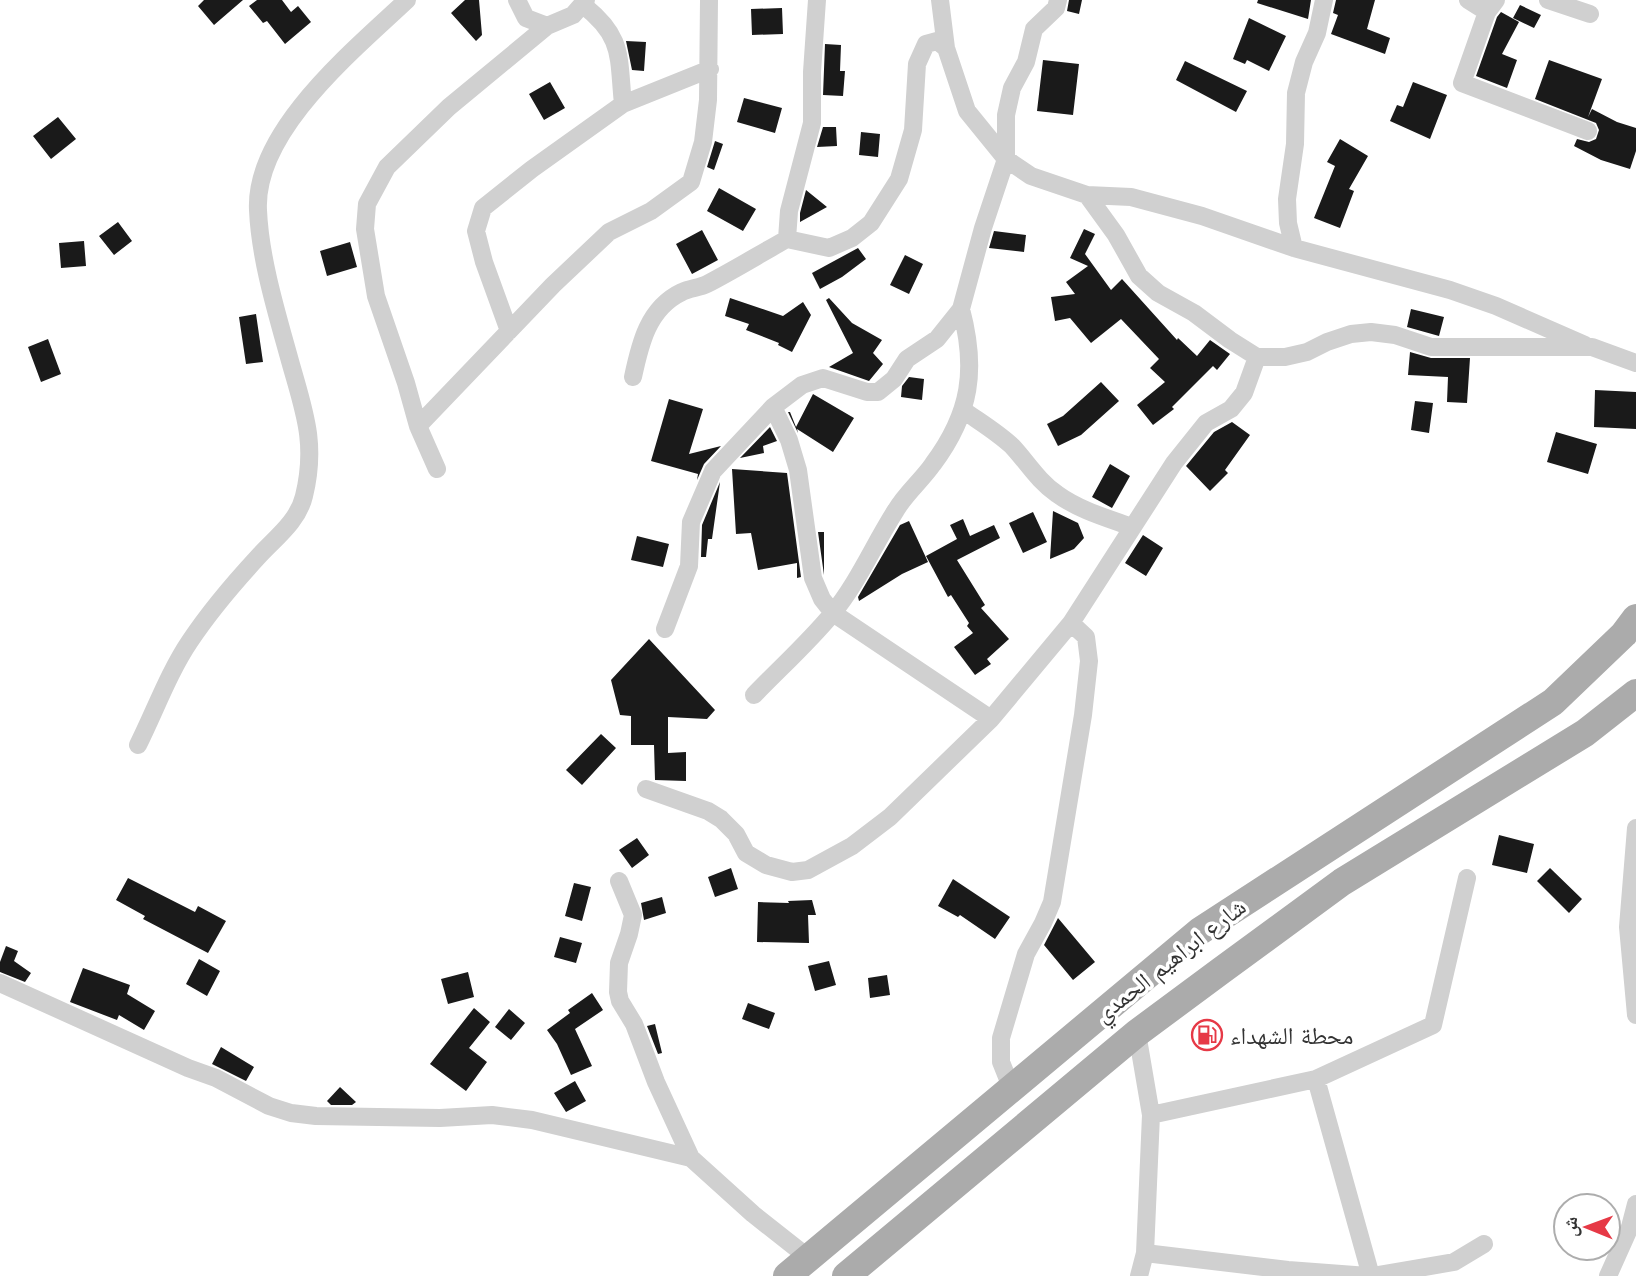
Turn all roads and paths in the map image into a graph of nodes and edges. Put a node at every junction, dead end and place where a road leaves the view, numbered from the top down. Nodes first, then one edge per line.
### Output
1 (407, 0) edge
2 (517, 0) edge
3 (709, 0) edge
4 (817, 0) edge
5 (940, 0) edge
6 (1058, 0) edge
7 (1324, 0) edge
8 (1468, 0) edge
9 (1548, 0) edge
10 (585, 3) edge
11 (1492, 6) edge
12 (1590, 14) dead end
13 (547, 26) junction
14 (946, 48) junction
15 (710, 69) junction
16 (622, 104) junction
17 (1588, 131) dead end
18 (1006, 159) junction
19 (1087, 195) junction
20 (787, 239) junction
21 (1294, 248) junction
22 (961, 309) junction
23 (509, 331) junction
24 (1592, 347) junction
25 (1257, 357) junction
26 (1636, 363) edge
27 (633, 377) dead end
28 (773, 407) junction
29 (963, 410) junction
30 (418, 426) junction
31 (437, 469) dead end
32 (1132, 527) junction
33 (833, 613) junction
34 (1636, 618) edge
35 (1071, 623) junction
36 (665, 629) dead end
37 (754, 695) dead end
38 (1635, 699) edge
39 (991, 719) junction
40 (138, 745) dead end
41 (646, 789) dead end
42 (1636, 828) edge
43 (1467, 878) dead end
44 (619, 881) dead end
45 (1200, 931) junction
46 (1222, 970) junction
47 (0, 983) edge
48 (1636, 1015) edge
49 (1137, 1034) junction
50 (1316, 1079) junction
51 (1011, 1087) junction
52 (1151, 1115) junction
53 (691, 1158) junction
54 (1636, 1205) edge
55 (1633, 1232) edge
56 (1484, 1244) dead end
57 (1145, 1253) junction
58 (816, 1267) edge
59 (1288, 1273) edge
60 (787, 1276) edge
61 (846, 1276) edge
62 (1139, 1276) edge
63 (1371, 1276) edge
64 (1608, 1276) edge

1 - 40 street
2 - 13 street
3 - 15 street
4 - 20 street
5 - 14 street
6 - 18 street
7 - 21 street
8 - 11 street
9 - 12 street
10 - 13 street
10 - 16 street
11 - 17 street
13 - 30 street
14 - 18 street
14 - 20 street
15 - 16 street
15 - 23 street
16 - 23 street
18 - 19 street
18 - 22 street
19 - 21 street
19 - 25 street
20 - 27 street
21 - 24 street
22 - 28 street
22 - 29 street
23 - 30 street
24 - 25 street
24 - 26 street
25 - 32 street
28 - 33 street
28 - 36 street
29 - 32 street
29 - 33 street
30 - 31 street
32 - 35 street
33 - 37 street
33 - 39 street
34 - 45 main road, شارع ابراهيم الحمدي
35 - 39 street
35 - 51 street
38 - 46 main road, شارع ابراهيم الحمدي
39 - 41 street
42 - 48 street
43 - 50 street
44 - 53 street
45 - 46 main road
45 - 51 main road, شارع ابراهيم الحمدي
46 - 49 main road, شارع ابراهيم الحمدي
47 - 53 street
49 - 52 street
49 - 61 main road, شارع ابراهيم الحمدي
50 - 52 street
50 - 63 street
51 - 58 main road, شارع ابراهيم الحمدي
52 - 57 street
53 - 58 street
54 - 55 street
55 - 64 street
56 - 63 street
57 - 59 street
57 - 62 street
58 - 60 main road, شارع ابراهيم الحمدي
59 - 63 street

